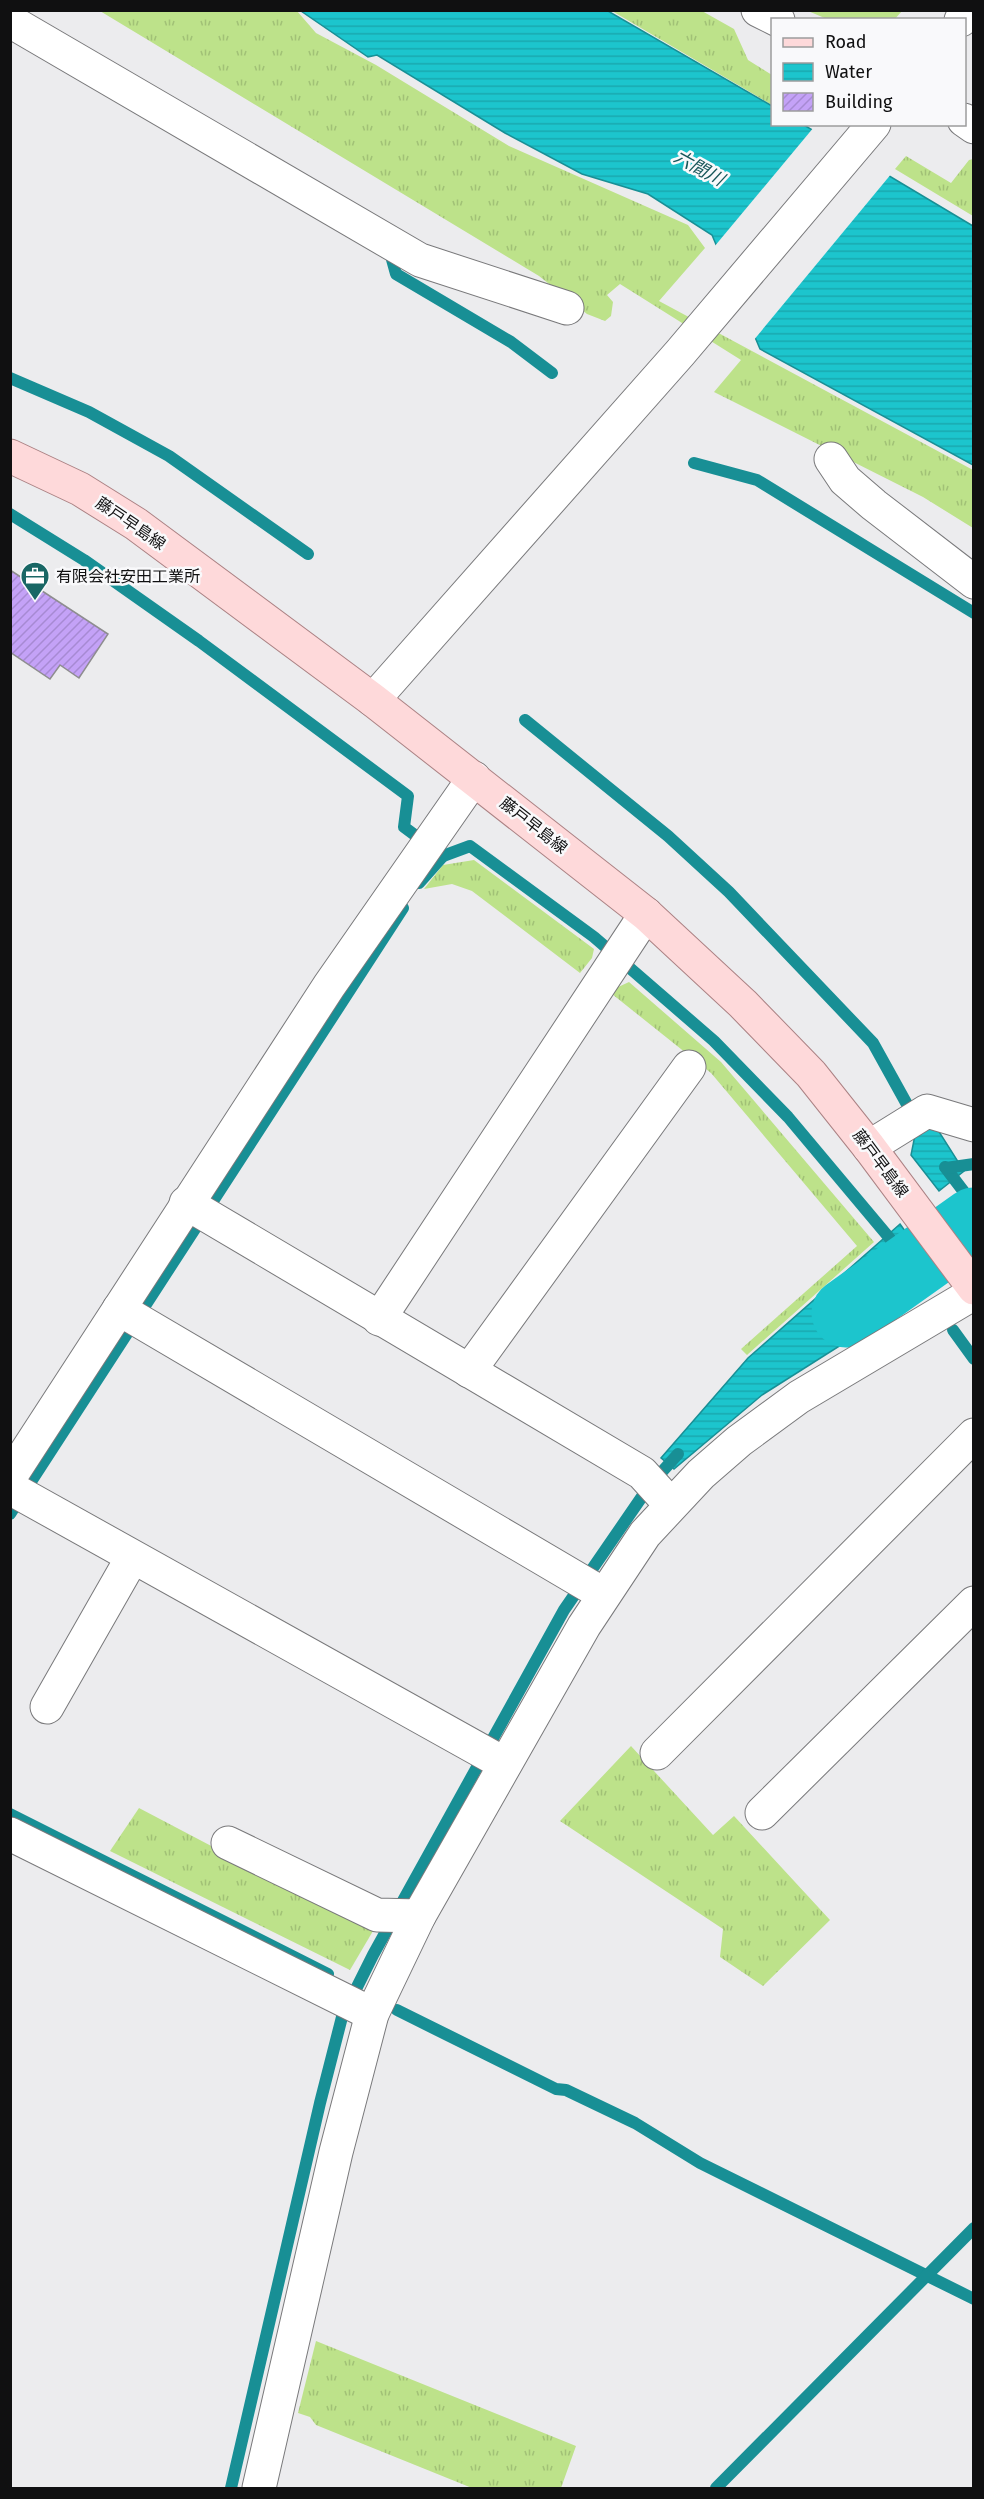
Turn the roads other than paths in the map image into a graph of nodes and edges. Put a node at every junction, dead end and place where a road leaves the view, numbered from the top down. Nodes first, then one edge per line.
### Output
1 (758, 10) edge
2 (774, 18) edge
3 (10, 21) edge
4 (872, 126) edge
5 (567, 308) dead end
6 (10, 456) edge
7 (831, 459) dead end
8 (974, 582) edge
9 (373, 700) junction
10 (474, 778) junction
11 (646, 914) junction
12 (689, 1067) dead end
13 (974, 1125) edge
14 (869, 1147) junction
15 (197, 1210) junction
16 (970, 1283) edge
17 (130, 1315) junction
18 (379, 1319) junction
19 (469, 1371) junction
20 (974, 1435) edge
21 (16, 1489) edge
22 (658, 1491) junction
23 (132, 1558) junction
24 (588, 1586) junction
25 (974, 1603) edge
26 (47, 1707) dead end
27 (657, 1753) dead end
28 (492, 1757) junction
29 (762, 1813) dead end
30 (10, 1834) edge
31 (228, 1843) dead end
32 (401, 1916) junction
33 (356, 2007) junction
34 (259, 2488) edge

1 - 2 street
3 - 5 street
4 - 9 street
6 - 9 main road, 藤戸早島線
7 - 8 street
9 - 10 main road, 藤戸早島線
10 - 11 main road, 藤戸早島線
10 - 15 street
11 - 14 main road, 藤戸早島線
11 - 18 street
12 - 19 street
13 - 14 street
14 - 16 main road, 藤戸早島線
15 - 17 street
15 - 18 street
16 - 22 street
17 - 21 street
17 - 24 street
18 - 19 street
19 - 22 street
20 - 27 street
21 - 23 street
22 - 24 street
23 - 26 street
23 - 28 street
24 - 28 street
25 - 29 street
28 - 32 street
30 - 33 street
31 - 32 street
32 - 33 street
33 - 34 street

